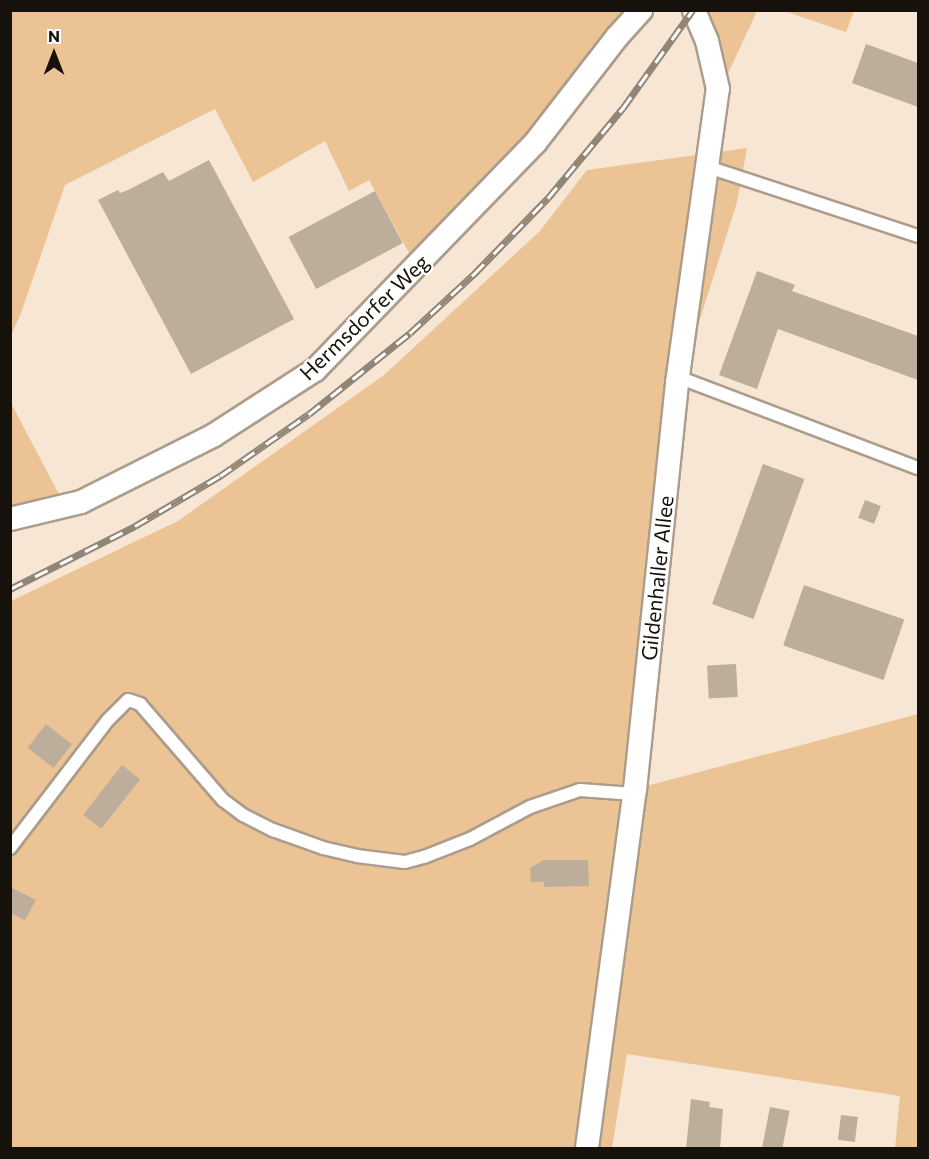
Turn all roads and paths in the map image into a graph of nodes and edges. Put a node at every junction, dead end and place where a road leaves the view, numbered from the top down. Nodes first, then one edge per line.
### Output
1 (641, 10) edge
2 (694, 10) edge
3 (708, 167) junction
4 (918, 236) edge
5 (678, 377) junction
6 (918, 468) edge
7 (10, 519) edge
8 (634, 794) junction
9 (10, 848) edge
10 (588, 1149) edge

1 - 7 street, Hermsdorfer Weg
2 - 3 street, Gildenhaller Allee
3 - 4 lane
3 - 5 street, Gildenhaller Allee
5 - 6 lane
5 - 8 street, Gildenhaller Allee
8 - 9 lane
8 - 10 street, Gildenhaller Allee

